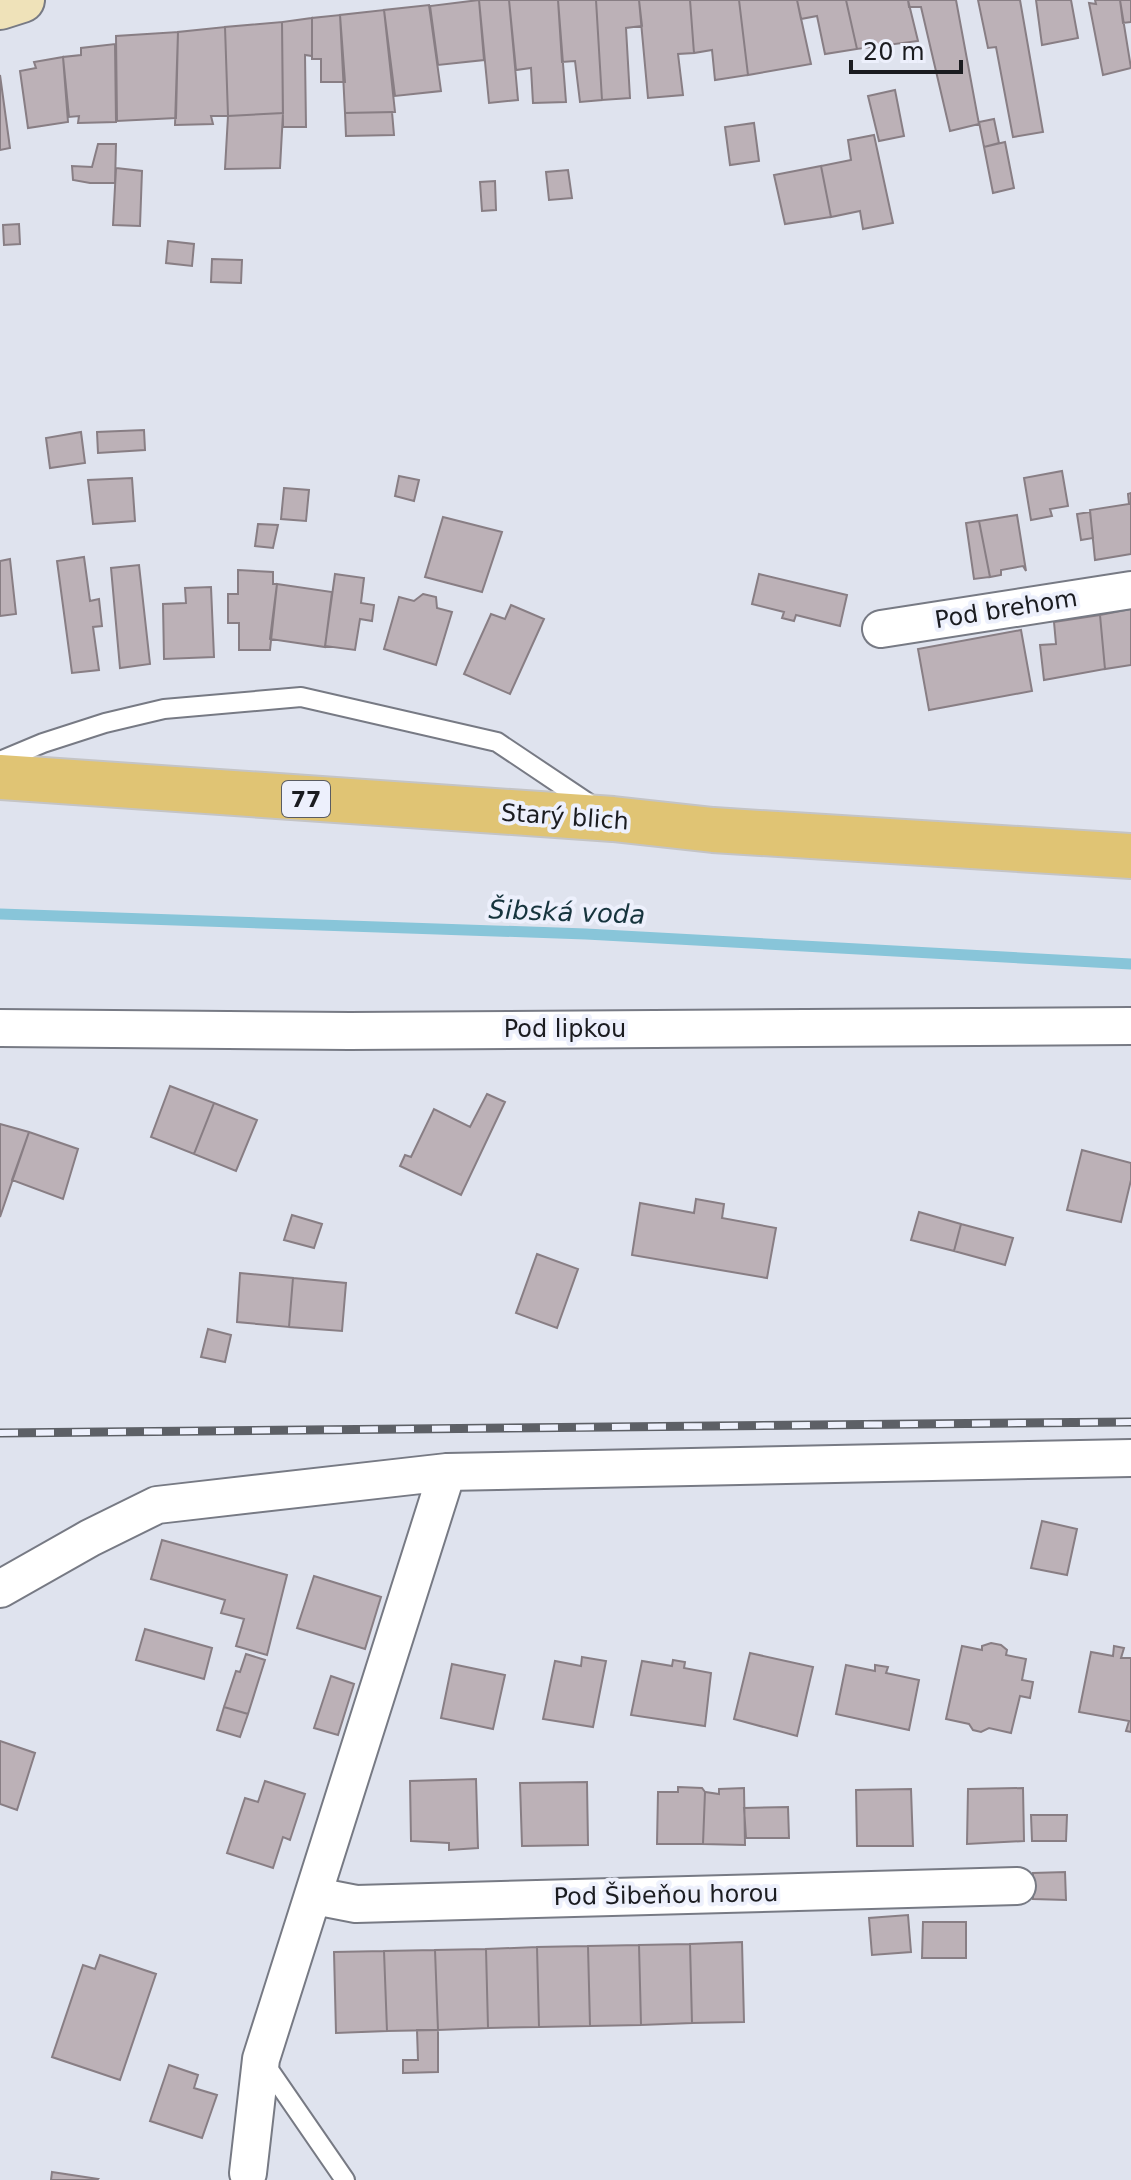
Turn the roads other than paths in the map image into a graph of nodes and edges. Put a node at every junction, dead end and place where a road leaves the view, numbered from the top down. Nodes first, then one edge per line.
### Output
1 (22, 0) edge
2 (0, 7) edge
3 (1131, 590) edge
4 (881, 629) dead end
5 (0, 761) edge
6 (0, 777) edge
7 (613, 819) junction
8 (1131, 856) edge
9 (1131, 1026) edge
10 (0, 1028) edge
11 (1131, 1458) edge
12 (447, 1472) junction
13 (0, 1589) edge
14 (1017, 1886) dead end
15 (315, 1896) junction
16 (261, 2059) junction
17 (248, 2173) dead end
18 (345, 2180) edge

1 - 2 street
3 - 4 street, Pod brehom
5 - 7 lane
6 - 7 main road, Starý blich / 77
7 - 8 main road, Starý blich / 77
9 - 10 street, Pod lipkou
11 - 12 street
12 - 13 street
12 - 15 street
14 - 15 street, Pod Šibeňou horou
15 - 16 street
16 - 17 street
16 - 18 lane

